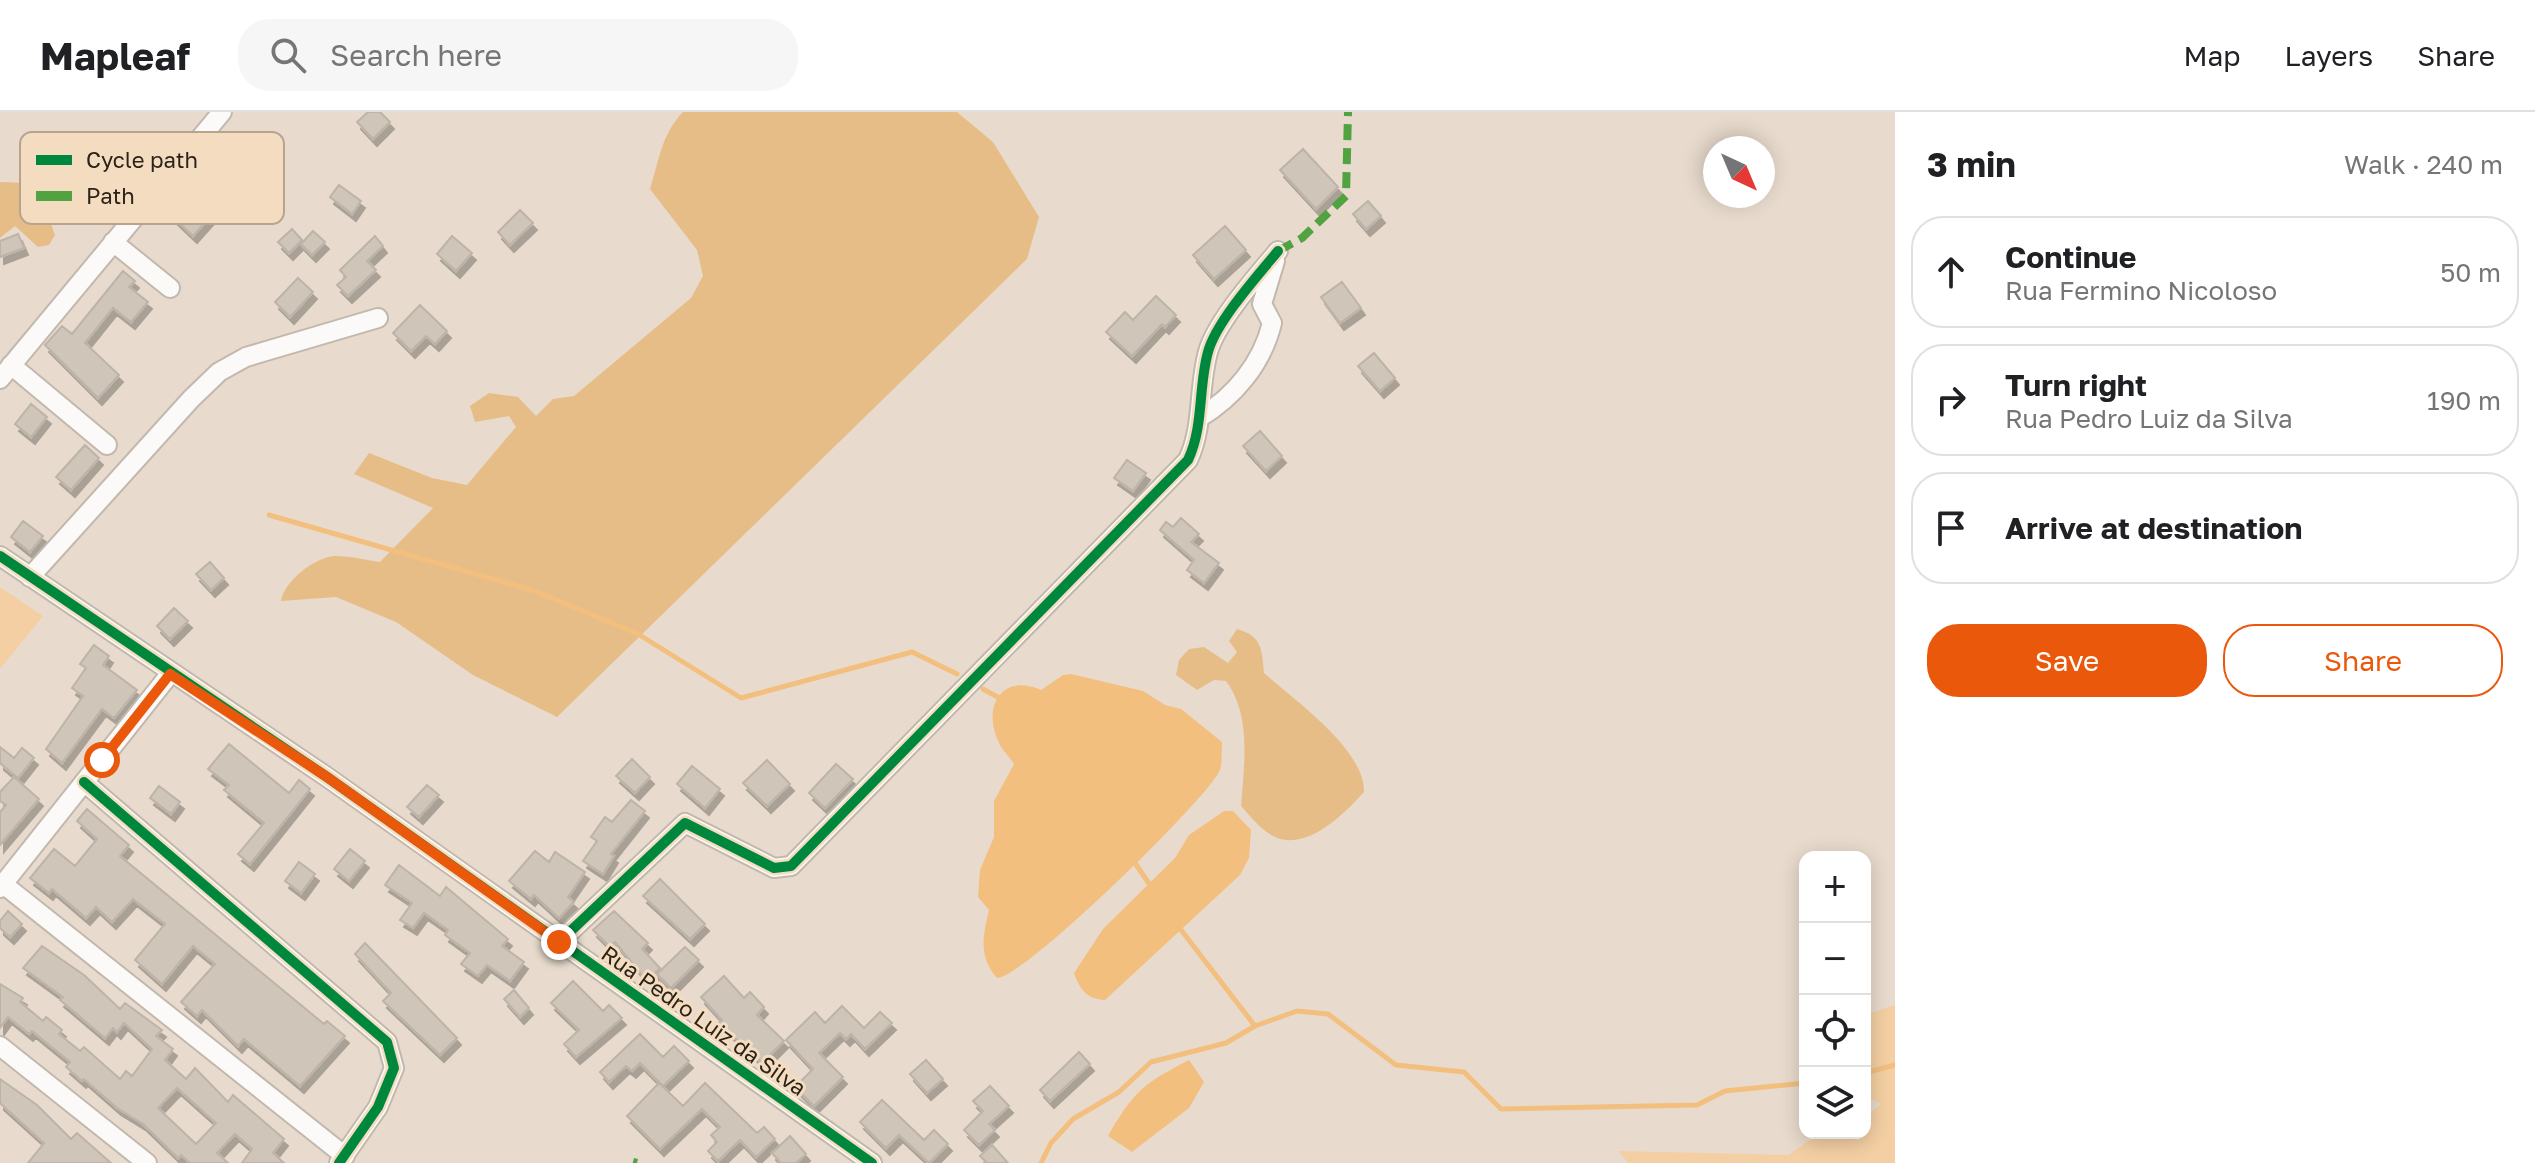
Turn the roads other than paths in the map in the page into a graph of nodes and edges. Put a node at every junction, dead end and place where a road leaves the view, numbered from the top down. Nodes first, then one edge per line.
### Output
1 (222, 112) edge
2 (205, 132) edge
3 (128, 224) edge
4 (113, 242) junction
5 (170, 288) dead end
6 (378, 318) dead end
7 (6, 372) edge
8 (1199, 418) junction
9 (107, 445) dead end
10 (0, 556) edge
11 (30, 577) junction
12 (170, 674) junction
13 (84, 782) junction
14 (1, 886) edge
15 (559, 942) junction
16 (0, 1046) edge
17 (342, 1159) edge
18 (147, 1163) edge
19 (872, 1163) edge

1 - 2 street
3 - 4 street
4 - 5 street
4 - 7 street
6 - 11 street
7 - 9 street
8 - 8 street
8 - 15 street
10 - 11 street, Rua Pedro Luiz da Silva
11 - 12 street, Rua Pedro Luiz da Silva
12 - 13 street
12 - 15 street, Rua Pedro Luiz da Silva
13 - 14 street
13 - 17 street
14 - 17 street
15 - 19 street, Rua Pedro Luiz da Silva
16 - 18 street

